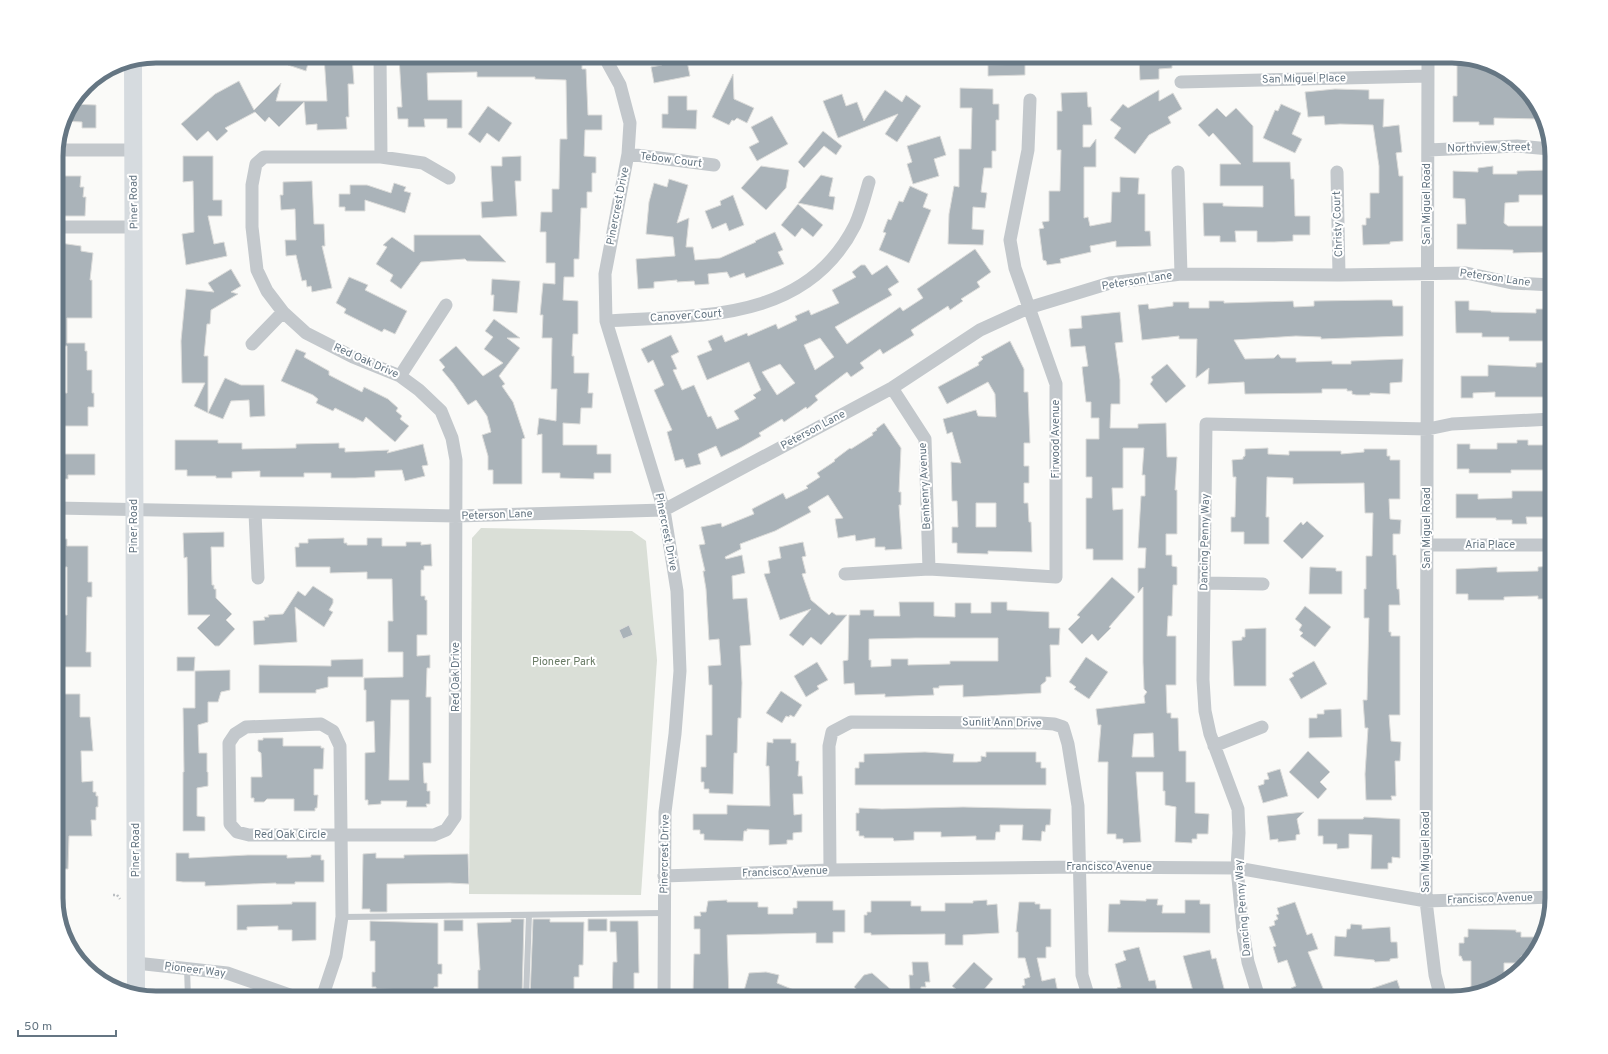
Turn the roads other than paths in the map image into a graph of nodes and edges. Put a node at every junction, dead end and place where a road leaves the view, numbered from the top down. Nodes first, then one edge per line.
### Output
1 (380, 63) edge
2 (608, 63) edge
3 (1428, 63) edge
4 (133, 66) edge
5 (1428, 76) junction
6 (1181, 82) dead end
7 (1030, 100) dead end
8 (1544, 148) edge
9 (63, 150) edge
10 (133, 150) junction
11 (1428, 150) junction
12 (628, 154) junction
13 (381, 157) junction
14 (714, 165) dead end
15 (1178, 172) dead end
16 (1337, 172) dead end
17 (449, 178) dead end
18 (869, 182) dead end
19 (63, 227) edge
20 (134, 227) junction
21 (1427, 273) junction
22 (1181, 274) junction
23 (1339, 275) junction
24 (1545, 285) edge
25 (446, 305) dead end
26 (1028, 308) junction
27 (283, 312) junction
28 (606, 321) junction
29 (252, 344) dead end
30 (400, 376) junction
31 (892, 388) junction
32 (1545, 419) edge
33 (1428, 429) junction
34 (63, 508) edge
35 (134, 510) junction
36 (664, 510) junction
37 (255, 513) junction
38 (456, 516) junction
39 (1427, 545) junction
40 (1545, 545) edge
41 (928, 569) junction
42 (845, 574) dead end
43 (258, 578) dead end
44 (1204, 583) junction
45 (1263, 584) dead end
46 (1262, 727) dead end
47 (1214, 746) junction
48 (342, 835) junction
49 (1079, 867) junction
50 (1237, 868) junction
51 (830, 870) junction
52 (664, 876) junction
53 (1545, 897) edge
54 (1426, 901) junction
55 (664, 913) junction
56 (530, 915) junction
57 (342, 917) junction
58 (136, 963) junction
59 (188, 969) junction
60 (136, 988) edge
61 (188, 991) edge
62 (278, 991) edge
63 (324, 991) edge
64 (526, 991) edge
65 (664, 991) edge
66 (1087, 991) edge
67 (1257, 991) edge
68 (1439, 991) edge

1 - 13 street
2 - 12 street, Pinercrest Drive
3 - 5 street, San Miguel Road
4 - 10 main road, Piner Road
5 - 6 street, San Miguel Place
5 - 11 street, San Miguel Road
7 - 26 street, Firwood Avenue
8 - 11 street, Northview Street
9 - 10 street
10 - 20 main road, Piner Road
11 - 21 street, San Miguel Road
12 - 14 street, Tebow Court
12 - 28 street, Pinercrest Drive
13 - 17 street, Red Oak Drive
13 - 27 street, Red Oak Drive
15 - 22 street
16 - 23 street, Christy Court
18 - 28 street, Canover Court
19 - 20 street
20 - 35 main road, Piner Road
21 - 23 street, Peterson Lane
21 - 24 street, Peterson Lane
21 - 33 street, San Miguel Road
22 - 23 street, Peterson Lane
22 - 26 street, Peterson Lane
25 - 30 street
26 - 31 street, Peterson Lane
26 - 41 street, Firwood Avenue
27 - 29 street
27 - 30 street, Red Oak Drive
28 - 36 street, Pinercrest Drive
30 - 38 street, Red Oak Drive
31 - 36 street, Peterson Lane
31 - 41 street, Benhenry Avenue
32 - 33 street, Dancing Penny Way
33 - 39 street, San Miguel Road
33 - 44 street, Dancing Penny Way
34 - 35 street, Peterson Lane
35 - 37 street, Peterson Lane
35 - 58 main road, Piner Road
36 - 38 street, Peterson Lane
36 - 52 street, Pinercrest Drive
37 - 38 street, Peterson Lane
37 - 43 street
38 - 48 street, Red Oak Drive
39 - 40 street, Aria Place
39 - 54 street, San Miguel Road
41 - 42 street, Firwood Avenue
44 - 45 street
44 - 47 street, Dancing Penny Way
46 - 47 street
47 - 50 street, Dancing Penny Way
48 - 48 street, Red Oak Circle
48 - 57 street, Red Oak Circle
49 - 50 street, Francisco Avenue
49 - 51 street, Francisco Avenue
49 - 51 street, Sunlit Ann Drive
49 - 66 street, Sunlit Ann Drive
50 - 54 street, Francisco Avenue
50 - 67 street, Dancing Penny Way
51 - 52 street, Francisco Avenue
52 - 55 street, Pinercrest Drive
53 - 54 street, Francisco Avenue
54 - 68 street, San Miguel Road
55 - 56 lane
55 - 65 street, Pinercrest Drive
56 - 57 lane
56 - 64 lane
57 - 63 street, Red Oak Circle
58 - 59 street, Pioneer Way
58 - 60 main road, Piner Road
59 - 61 lane
59 - 62 street, Pioneer Way

